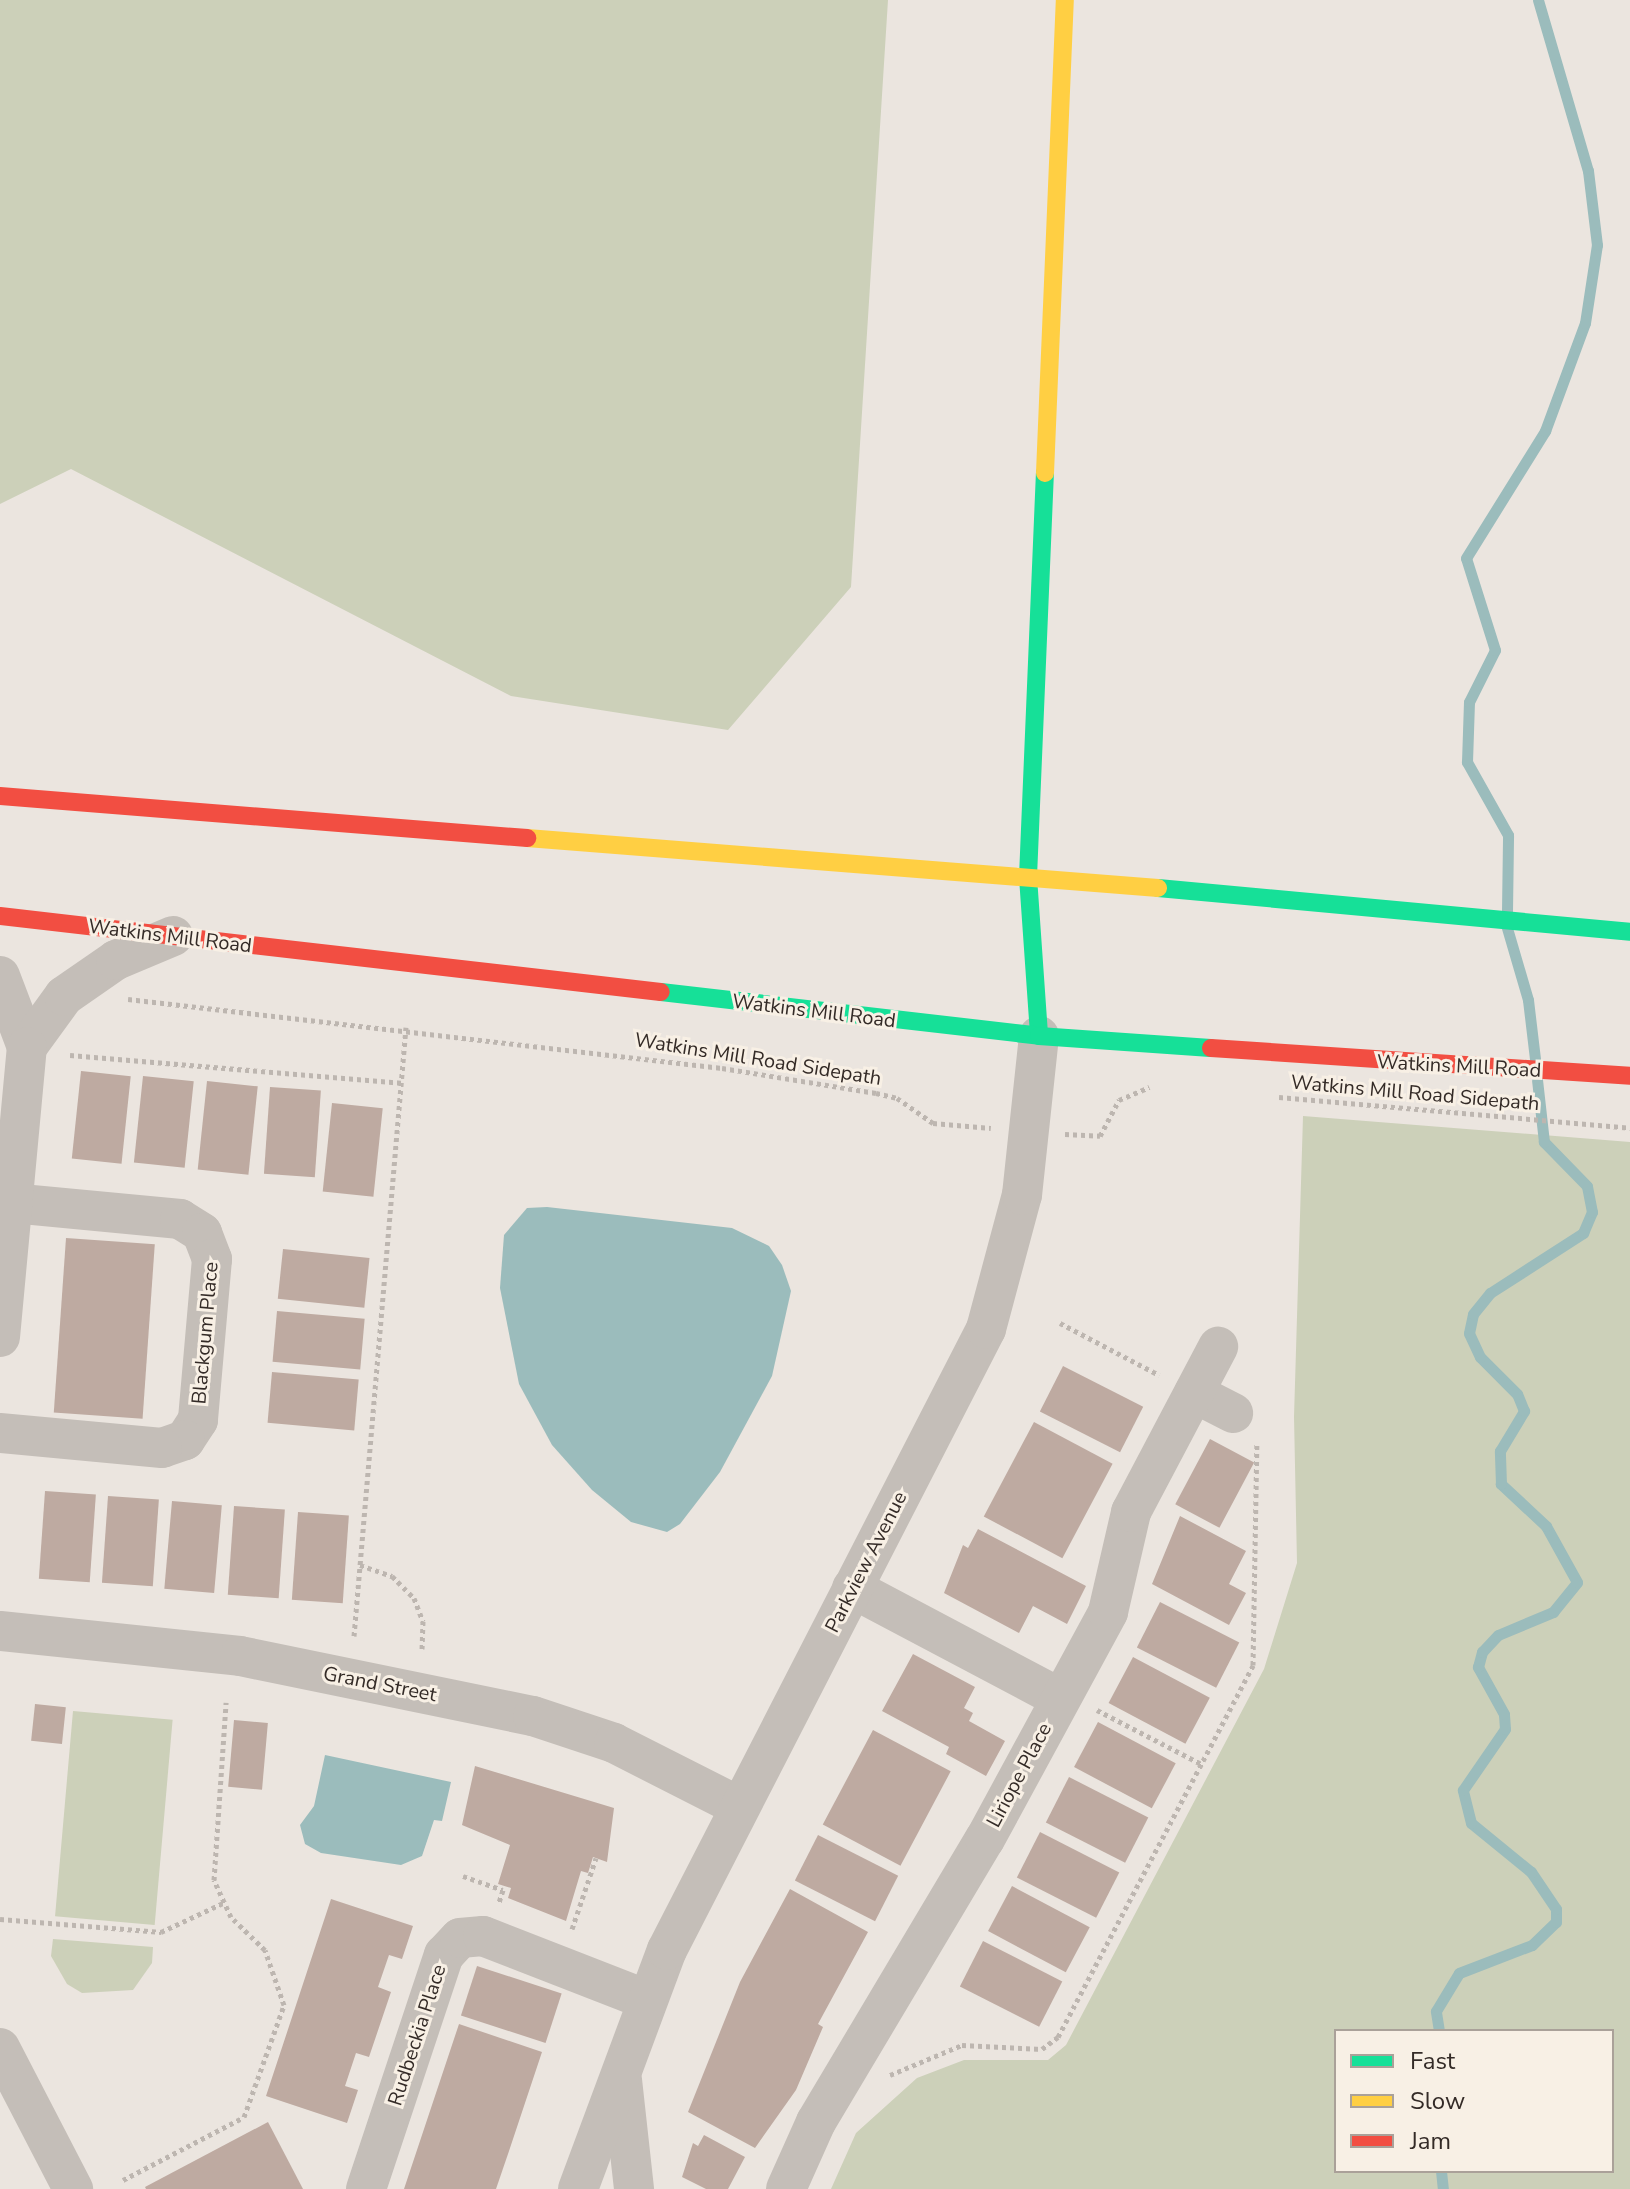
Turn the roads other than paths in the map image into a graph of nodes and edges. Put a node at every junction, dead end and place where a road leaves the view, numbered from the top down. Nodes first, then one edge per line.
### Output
1 (1065, 0) edge
2 (0, 796) edge
3 (1028, 877) junction
4 (0, 916) edge
5 (1630, 932) edge
6 (173, 936) junction
7 (0, 976) edge
8 (1039, 1036) junction
9 (27, 1047) junction
10 (1630, 1076) edge
11 (6, 1203) edge
12 (0, 1337) edge
13 (1218, 1347) dead end
14 (1194, 1393) junction
15 (1242, 1422) road end
16 (0, 1433) edge
17 (852, 1588) junction
18 (0, 1631) edge
19 (1076, 1703) junction
20 (740, 1807) junction
21 (645, 1999) junction
22 (0, 2048) edge
23 (621, 2064) junction
24 (73, 2189) edge
25 (366, 2189) edge
26 (578, 2189) edge
27 (634, 2189) edge
28 (786, 2189) edge

1 - 3 main road
2 - 3 main road
3 - 5 main road
3 - 8 main road
4 - 6 main road, Watkins Mill Road
6 - 8 main road, Watkins Mill Road
6 - 9 street
7 - 9 street
8 - 10 main road, Watkins Mill Road
8 - 17 street, Parkview Avenue
9 - 11 street
11 - 12 street
11 - 16 street, Blackgum Place
13 - 14 street, Liriope Place
14 - 15 street
14 - 19 street, Liriope Place
17 - 19 street
17 - 20 street, Parkview Avenue
18 - 20 street, Grand Street
19 - 28 street, Liriope Place
20 - 21 street, Parkview Avenue
21 - 23 street, Parkview Avenue
21 - 25 street, Rudbeckia Place
22 - 24 street
23 - 26 street, Parkview Avenue
23 - 27 street, Parkview Avenue

